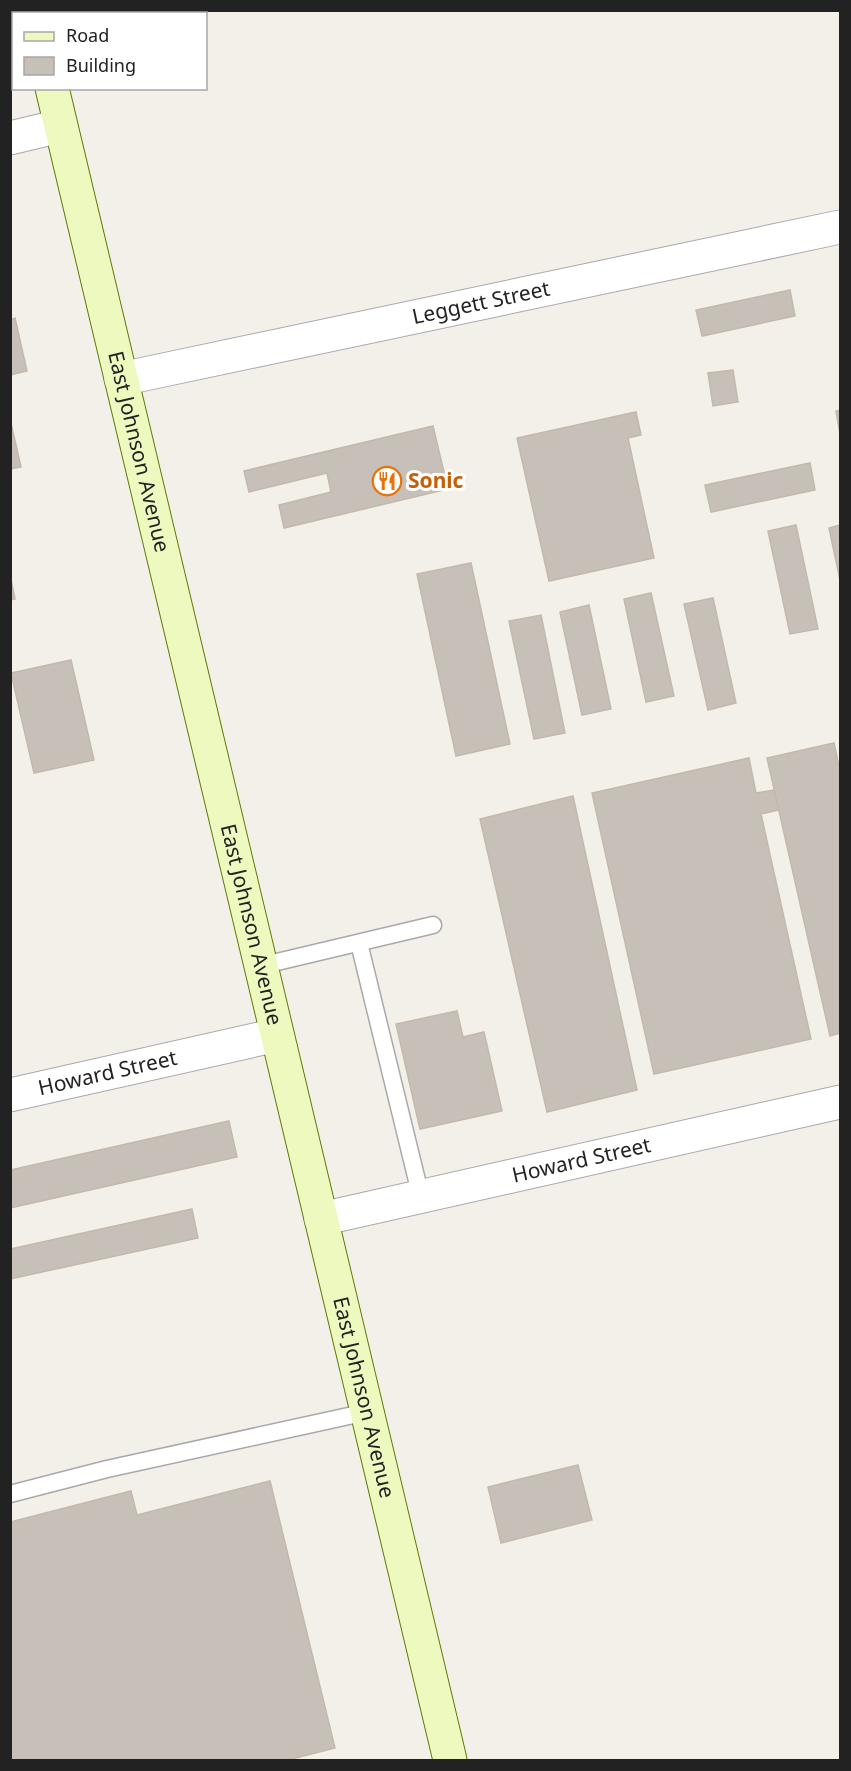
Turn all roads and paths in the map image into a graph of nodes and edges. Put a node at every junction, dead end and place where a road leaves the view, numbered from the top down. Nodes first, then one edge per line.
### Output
1 (52, 90) edge
2 (60, 126) junction
3 (10, 138) edge
4 (840, 227) edge
5 (121, 379) junction
6 (433, 925) dead end
7 (359, 943) junction
8 (260, 966) junction
9 (277, 1035) junction
10 (10, 1095) edge
11 (840, 1102) edge
12 (421, 1197) junction
13 (321, 1219) junction
14 (367, 1412) junction
15 (10, 1494) edge
16 (450, 1761) edge

1 - 2 main road, East Johnson Avenue
2 - 3 street
2 - 5 main road, East Johnson Avenue
4 - 5 street, Leggett Street
5 - 8 main road, East Johnson Avenue
6 - 7 lane
7 - 8 lane
7 - 12 lane
8 - 9 main road, East Johnson Avenue
9 - 10 street, Howard Street
9 - 13 main road, East Johnson Avenue
11 - 12 street, Howard Street
12 - 13 street, Howard Street
13 - 14 main road, East Johnson Avenue
14 - 15 lane
14 - 16 main road, East Johnson Avenue

